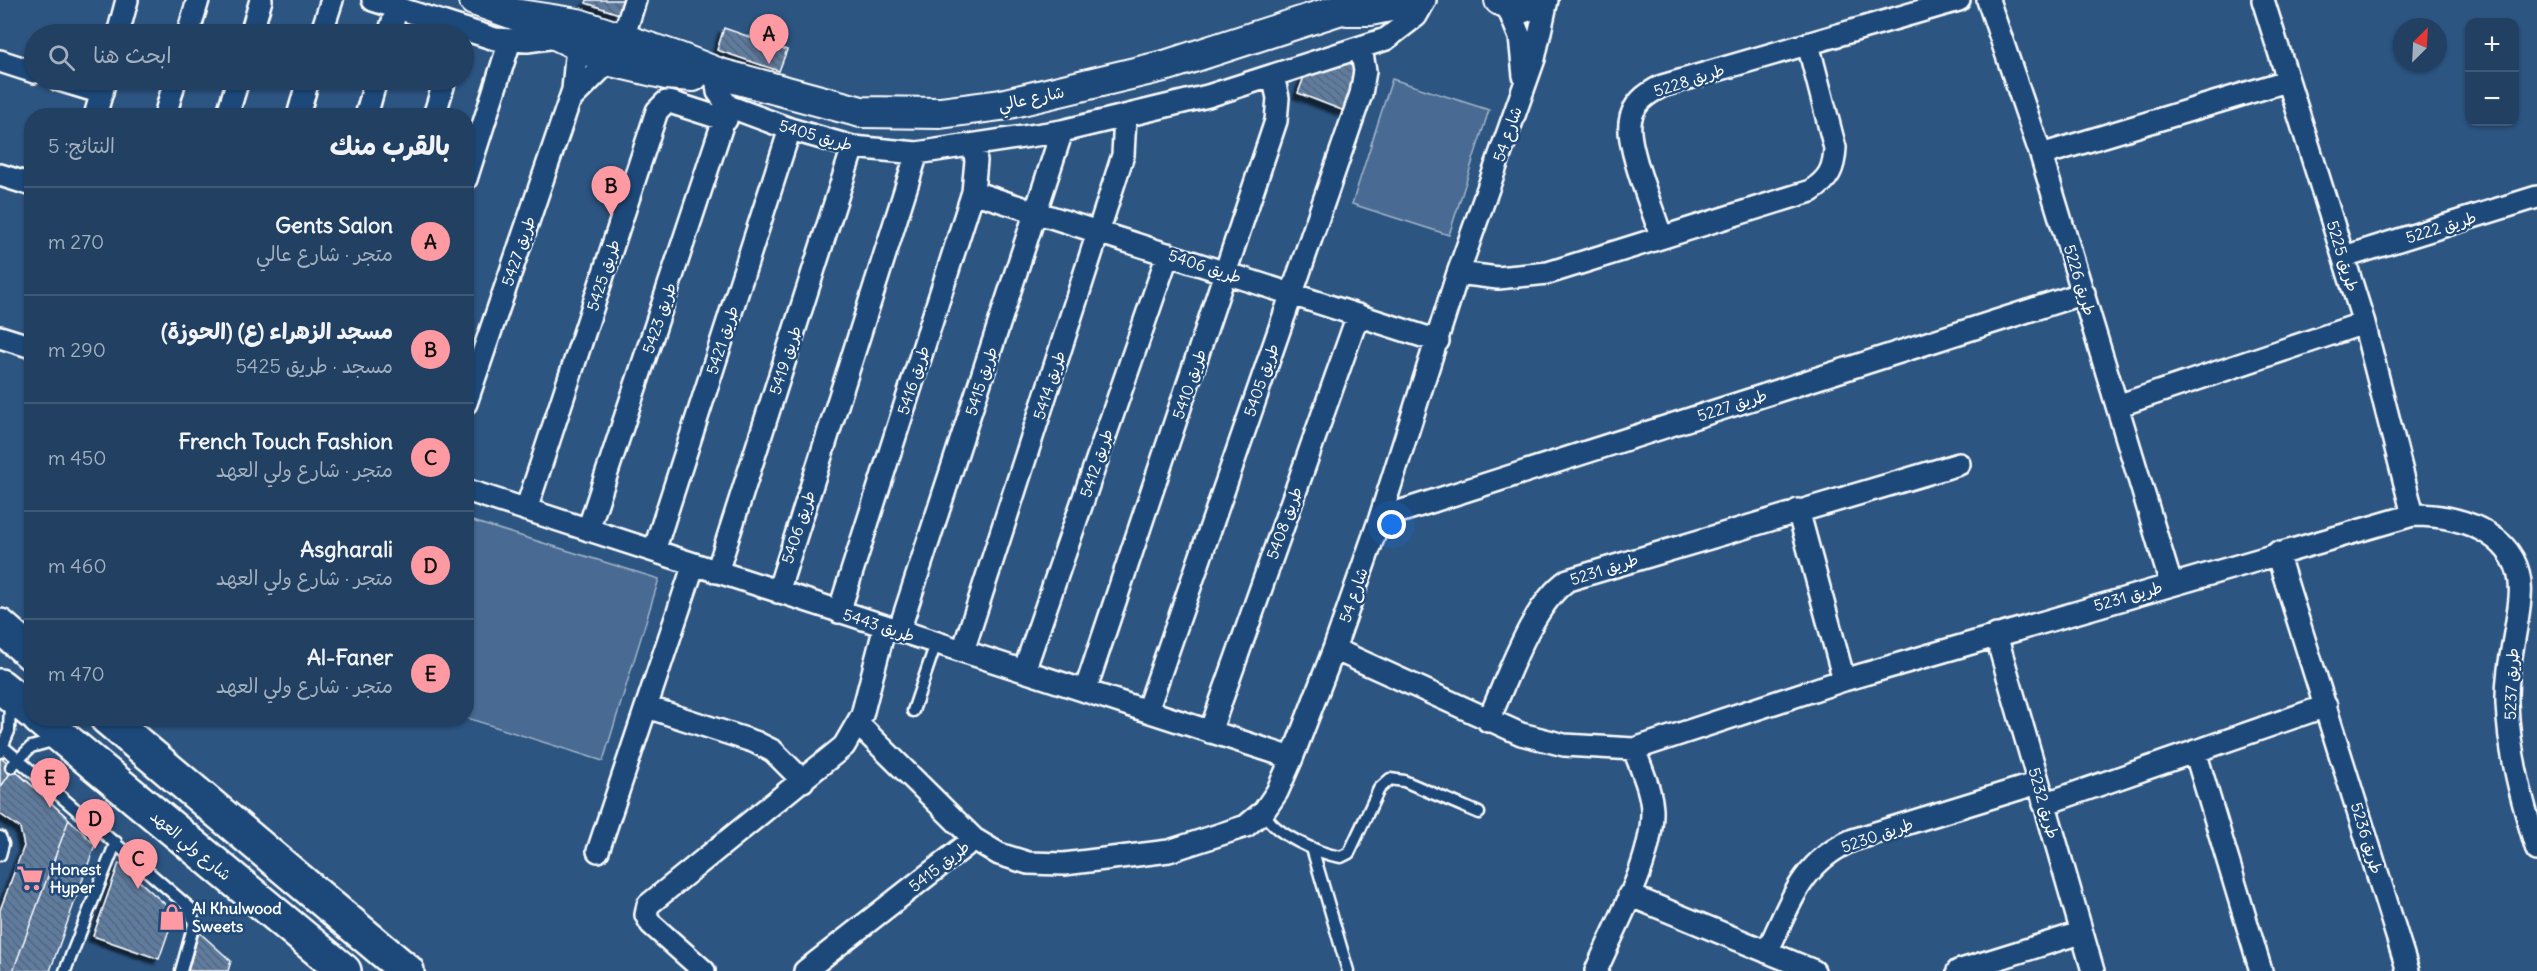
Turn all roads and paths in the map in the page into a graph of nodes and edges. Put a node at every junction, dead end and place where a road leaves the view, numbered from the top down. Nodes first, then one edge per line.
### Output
1 (127, 0) edge
2 (198, 0) edge
3 (261, 0) edge
4 (332, 0) edge
5 (373, 0) edge
6 (635, 0) edge
7 (1369, 0) edge
8 (1420, 0) edge
9 (1425, 0) edge
10 (1542, 0) edge
11 (1547, 0) edge
12 (1959, 0) edge
13 (1988, 0) edge
14 (2263, 0) edge
15 (476, 1) edge
16 (1503, 2) edge
17 (397, 8) junction
18 (1335, 9) junction
19 (514, 18) edge
20 (121, 24) edge
21 (191, 24) edge
22 (254, 24) edge
23 (324, 24) edge
24 (392, 24) edge
25 (442, 24) edge
26 (460, 24) edge
27 (474, 34) edge
28 (574, 36) junction
29 (1808, 44) junction
30 (1361, 48) junction
31 (616, 50) junction
32 (0, 61) edge
33 (24, 69) edge
34 (720, 74) junction
35 (1273, 76) junction
36 (2287, 81) junction
37 (1525, 82) junction
38 (103, 90) edge
39 (173, 90) edge
40 (235, 90) edge
41 (305, 90) edge
42 (373, 90) edge
43 (442, 90) edge
44 (570, 100) junction
45 (98, 108) edge
46 (167, 108) edge
47 (229, 108) edge
48 (300, 108) edge
49 (368, 108) edge
50 (436, 108) edge
51 (727, 113) junction
52 (1125, 117) junction
53 (790, 129) junction
54 (1062, 131) junction
55 (974, 146) junction
56 (853, 147) junction
57 (474, 152) edge
58 (917, 153) junction
59 (2041, 155) junction
60 (0, 175) edge
61 (24, 182) edge
62 (973, 192) junction
63 (2537, 197) edge
64 (1037, 212) junction
65 (1098, 232) junction
66 (1661, 236) junction
67 (1168, 254) junction
68 (2344, 257) junction
69 (1227, 273) junction
70 (1458, 273) junction
71 (1291, 293) junction
72 (2084, 293) junction
73 (1358, 315) junction
74 (2364, 323) junction
75 (0, 337) edge
76 (1438, 341) junction
77 (24, 344) edge
78 (474, 380) edge
79 (2117, 406) junction
80 (1959, 464) dead end
81 (474, 493) edge
82 (526, 510) junction
83 (1798, 510) junction
84 (2413, 516) junction
85 (1380, 518) junction
86 (588, 530) junction
87 (654, 551) junction
88 (2277, 553) junction
89 (693, 564) junction
90 (717, 572) junction
91 (2172, 584) junction
92 (778, 591) junction
93 (838, 612) junction
94 (0, 626) edge
95 (892, 629) junction
96 (1996, 635) junction
97 (936, 643) junction
98 (24, 647) edge
99 (1334, 649) junction
100 (963, 651) junction
101 (1024, 671) junction
102 (1844, 680) junction
103 (1084, 691) junction
104 (14, 697) edge
105 (2326, 706) junction
106 (647, 707) junction
107 (913, 711) dead end
108 (1147, 711) junction
109 (1488, 721) junction
110 (858, 724) junction
111 (48, 726) edge
112 (116, 726) edge
113 (1210, 732) junction
114 (63, 739) junction
115 (1, 748) edge
116 (1634, 749) junction
117 (2195, 751) junction
118 (1292, 758) junction
119 (14, 763) junction
120 (803, 781) junction
121 (2041, 794) junction
122 (1264, 811) junction
123 (1479, 813) dead end
124 (0, 837) edge
125 (974, 839) junction
126 (116, 842) junction
127 (1312, 848) junction
128 (2537, 850) edge
129 (598, 851) dead end
130 (0, 855) edge
131 (1629, 895) junction
132 (2080, 933) junction
133 (1767, 952) junction
134 (65, 971) edge
135 (181, 971) edge
136 (344, 971) edge
137 (407, 971) edge
138 (704, 971) edge
139 (804, 971) edge
140 (1348, 971) edge
141 (1596, 971) edge
142 (1814, 971) edge
143 (1958, 971) edge
144 (2092, 971) edge
145 (2261, 971) edge
146 (2408, 971) edge

1 - 20 street
2 - 21 street
3 - 22 street
4 - 23 street
5 - 17 street
6 - 31 street
7 - 18 street, شارع عالي
8 - 18 street, شارع عالي
9 - 30 street, طريق 5405
10 - 16 street
11 - 37 street, شارع 54
12 - 29 street, طريق 5228
13 - 59 street, طريق 5226
14 - 36 street, طريق 5225
15 - 19 street, شارع عالي
15 - 26 street
16 - 37 street, شارع 54
17 - 24 street
17 - 25 street
18 - 34 street, شارع عالي
19 - 27 street
19 - 28 street, شارع عالي
19 - 57 street
28 - 31 street, شارع عالي
28 - 44 street, طريق 5427
29 - 66 street
29 - 66 street, طريق 5228
30 - 35 street, طريق 5405
30 - 71 street, طريق 5405
31 - 34 street, شارع عالي
31 - 44 street, طريق 5427
32 - 33 street
34 - 51 street
35 - 52 street, طريق 5405
35 - 69 street, طريق 5410
36 - 59 street
36 - 68 street, طريق 5225
37 - 70 street, شارع 54
38 - 45 street
39 - 46 street
40 - 47 street
41 - 48 street
42 - 49 street
43 - 50 street
44 - 78 street, طريق 5427
51 - 53 street, طريق 5405
51 - 82 street, طريق 5425
51 - 86 street, طريق 5423
52 - 54 street, طريق 5405
52 - 65 street, طريق 5414
53 - 56 street, طريق 5405
53 - 87 street, طريق 5421
54 - 55 street, طريق 5405
54 - 64 street, طريق 5415
55 - 58 street, طريق 5405
55 - 62 street, طريق 5416
56 - 58 street, طريق 5405
56 - 90 street, طريق 5419
58 - 92 street, طريق 5406
59 - 72 street, طريق 5226
60 - 61 street
62 - 64 street, طريق 5406
62 - 93 street, طريق 5416
63 - 68 street, طريق 5222
64 - 65 street, طريق 5406
64 - 95 street, طريق 5415
65 - 67 street, طريق 5406
65 - 100 street, طريق 5414
66 - 70 street
67 - 69 street, طريق 5406
67 - 101 street, طريق 5412
68 - 74 street, طريق 5225
69 - 71 street, طريق 5406
69 - 103 street, طريق 5410
70 - 76 street, شارع 54
71 - 73 street, طريق 5406
71 - 108 street, طريق 5405
72 - 79 street, طريق 5226
72 - 85 street, طريق 5227
73 - 76 street, طريق 5406
73 - 113 street, طريق 5408
74 - 79 street
74 - 84 street, طريق 5225
75 - 77 street
76 - 85 street, شارع 54
79 - 91 street, طريق 5226
80 - 83 street, طريق 5231
81 - 82 street, طريق 5443
82 - 86 street, طريق 5443
83 - 102 street
83 - 109 street, طريق 5231
84 - 88 street, طريق 5231
84 - 128 street, طريق 5237
85 - 99 street, شارع 54
86 - 87 street, طريق 5443
87 - 89 street, طريق 5443
88 - 91 street, طريق 5231
88 - 105 street, طريق 5236
89 - 90 street, طريق 5443
89 - 106 street
90 - 92 street, طريق 5443
91 - 96 street, طريق 5231
92 - 93 street, طريق 5443
93 - 95 street, طريق 5443
94 - 98 main road
95 - 97 street, طريق 5443
95 - 110 street, طريق 5415
96 - 102 street, طريق 5231
96 - 121 street, طريق 5232
97 - 100 street, طريق 5443
97 - 107 lane
99 - 109 street, طريق 5231
99 - 118 street, شارع 54
100 - 101 street, طريق 5443
101 - 103 street, طريق 5443
102 - 116 street, طريق 5231
103 - 108 street, طريق 5443
104 - 115 lane
105 - 117 street
105 - 146 street, طريق 5236
106 - 120 street
106 - 129 street
108 - 113 street, طريق 5443
109 - 116 street, طريق 5231
110 - 120 street, طريق 5415
110 - 125 street, طريق 5415
111 - 114 main road, شارع ولي العهد
112 - 137 main road
113 - 118 street, طريق 5443
114 - 119 lane
114 - 136 main road, شارع ولي العهد
115 - 119 lane
116 - 131 street
117 - 121 street
117 - 145 street
118 - 122 street, شارع 54
119 - 126 lane
120 - 138 street, طريق 5415
121 - 132 street, طريق 5232
121 - 133 street, طريق 5230
122 - 125 street, شارع 54
122 - 127 lane
123 - 127 lane
124 - 130 lane
125 - 139 street, طريق 5415
126 - 134 lane
126 - 135 lane
127 - 140 lane
131 - 133 street
131 - 141 street
132 - 143 street
132 - 144 street, طريق 5232
133 - 142 street

